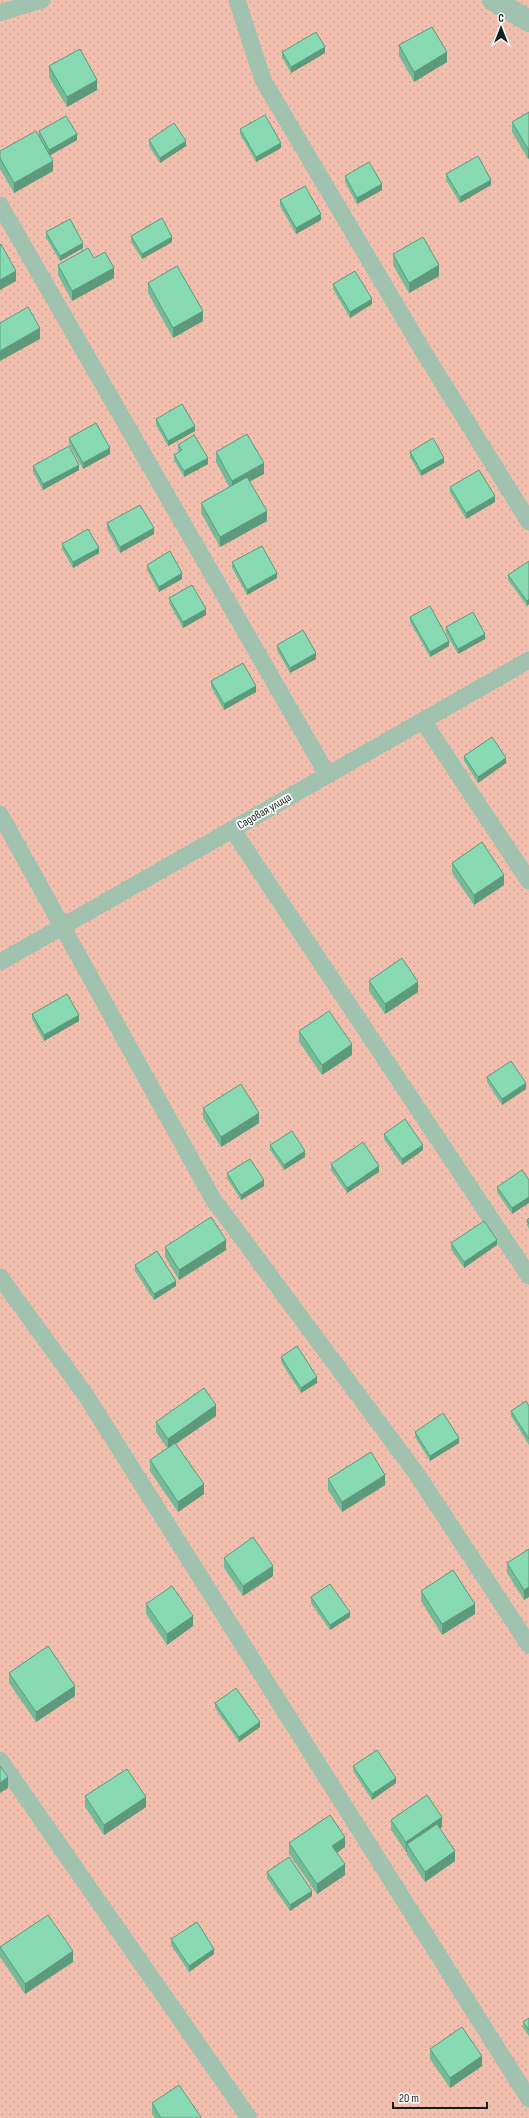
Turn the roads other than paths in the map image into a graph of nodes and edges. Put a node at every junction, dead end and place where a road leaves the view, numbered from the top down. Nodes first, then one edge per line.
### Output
1 (42, 0) edge
2 (236, 0) edge
3 (493, 0) edge
4 (0, 13) edge
5 (529, 21) edge
6 (0, 205) edge
7 (529, 522) edge
8 (529, 660) edge
9 (423, 722) junction
10 (327, 774) junction
11 (0, 814) edge
12 (232, 829) junction
13 (529, 881) edge
14 (63, 926) junction
15 (0, 962) edge
16 (529, 1276) edge
17 (0, 1277) edge
18 (529, 1645) edge
19 (0, 1760) edge
20 (529, 2099) edge
21 (249, 2118) edge

1 - 4 lane
2 - 7 lane
3 - 5 street
6 - 10 lane
8 - 9 lane, Садовая улица
9 - 10 lane, Садовая улица
9 - 13 lane
10 - 12 lane, Садовая улица
11 - 14 lane
12 - 14 lane, Садовая улица
12 - 16 lane
14 - 15 lane, Садовая улица
14 - 18 lane
17 - 20 lane
19 - 21 lane

